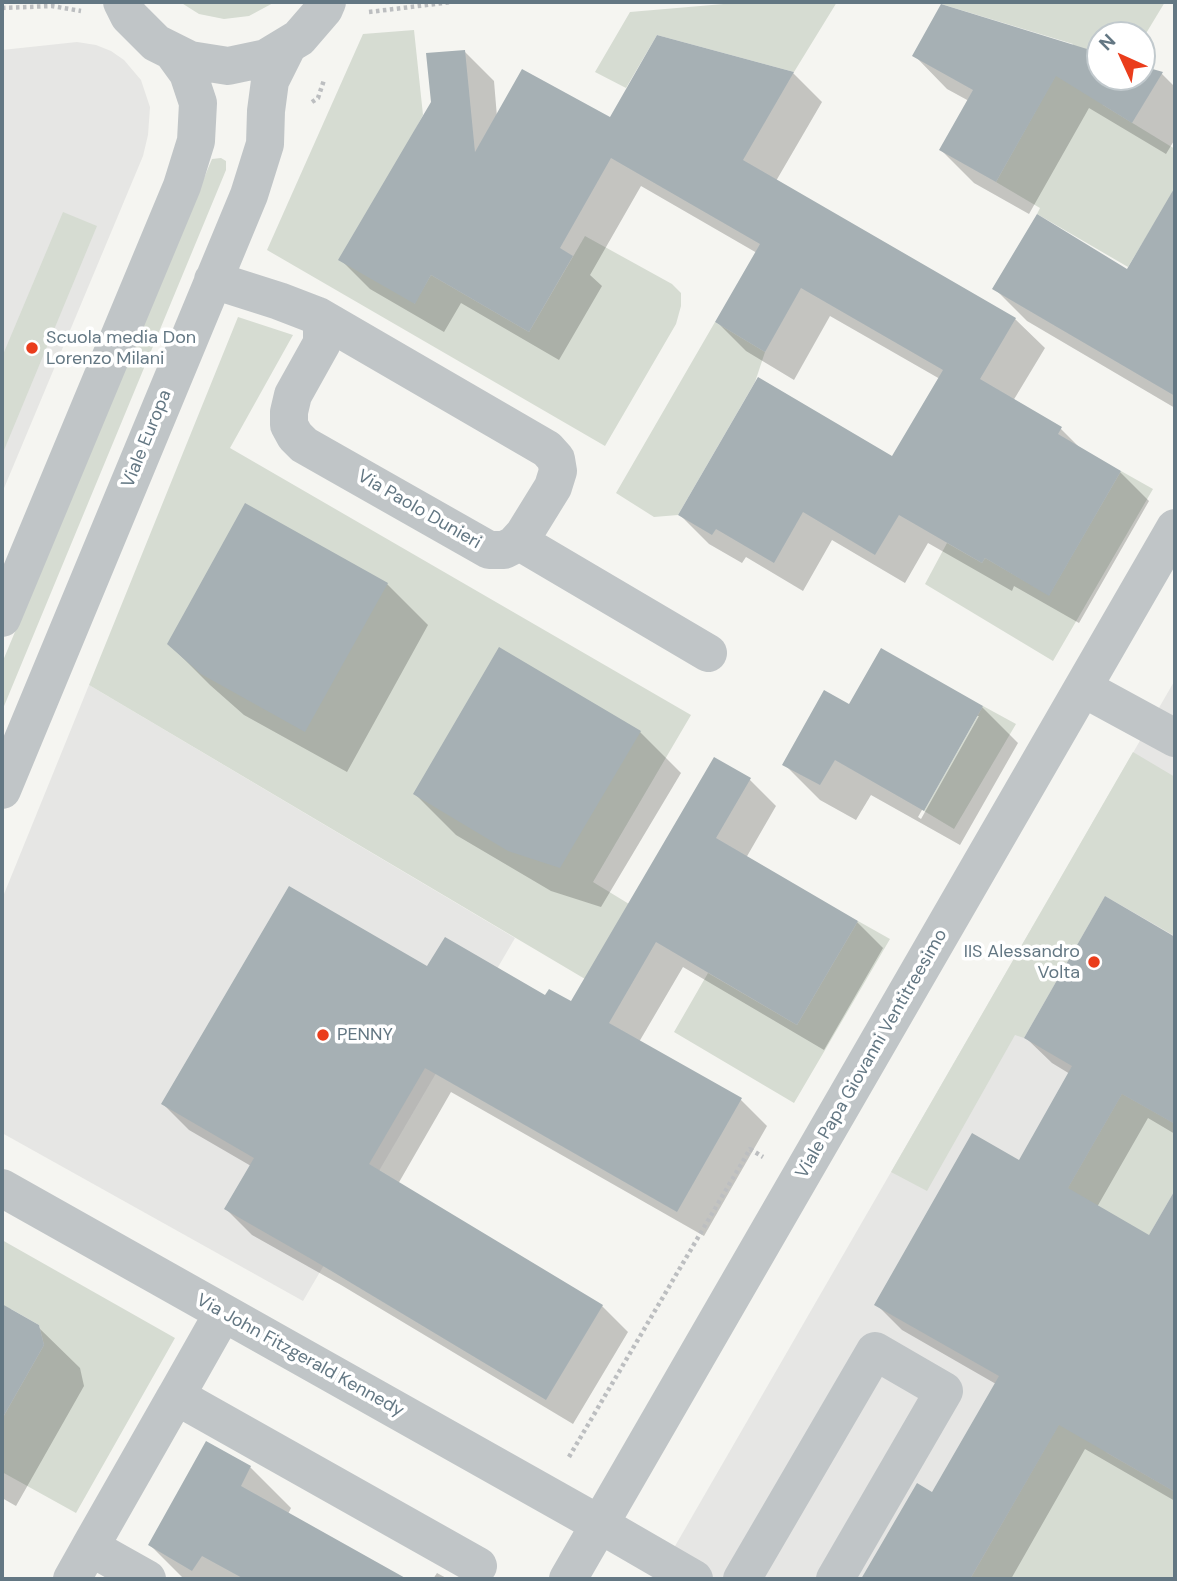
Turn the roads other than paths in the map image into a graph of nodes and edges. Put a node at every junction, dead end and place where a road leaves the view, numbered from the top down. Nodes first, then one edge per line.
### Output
1 (329, 4) edge
2 (119, 7) edge
3 (288, 45) junction
4 (172, 51) junction
5 (213, 280) junction
6 (318, 316) junction
7 (1175, 528) edge
8 (518, 541) junction
9 (1164, 573) edge
10 (2, 618) edge
11 (708, 653) dead end
12 (1083, 688) junction
13 (1175, 738) edge
14 (2, 790) edge
15 (2, 1188) edge
16 (223, 1312) junction
17 (176, 1396) junction
18 (600, 1524) junction
19 (81, 1563) edge
20 (478, 1566) dead end
21 (147, 1579) edge
22 (568, 1579) edge
23 (694, 1579) edge
24 (742, 1579) edge
25 (835, 1579) edge

1 - 3 street
2 - 4 street
3 - 4 street
3 - 5 street, Viale Europa
4 - 10 street
5 - 6 street
5 - 14 street, Viale Europa
6 - 8 street
6 - 8 street, Via Paolo Dunieri
7 - 9 street, Viale Papa Giovanni Ventitreesimo
8 - 11 street
9 - 12 street, Viale Papa Giovanni Ventitreesimo
12 - 13 street
12 - 18 street, Viale Papa Giovanni Ventitreesimo
15 - 16 street, Via John Fitzgerald Kennedy
16 - 17 street
16 - 18 street, Via John Fitzgerald Kennedy
17 - 19 street
17 - 20 street
18 - 22 street, Viale Papa Giovanni Ventitreesimo
18 - 23 street, Via John Fitzgerald Kennedy
19 - 21 street
24 - 25 street

